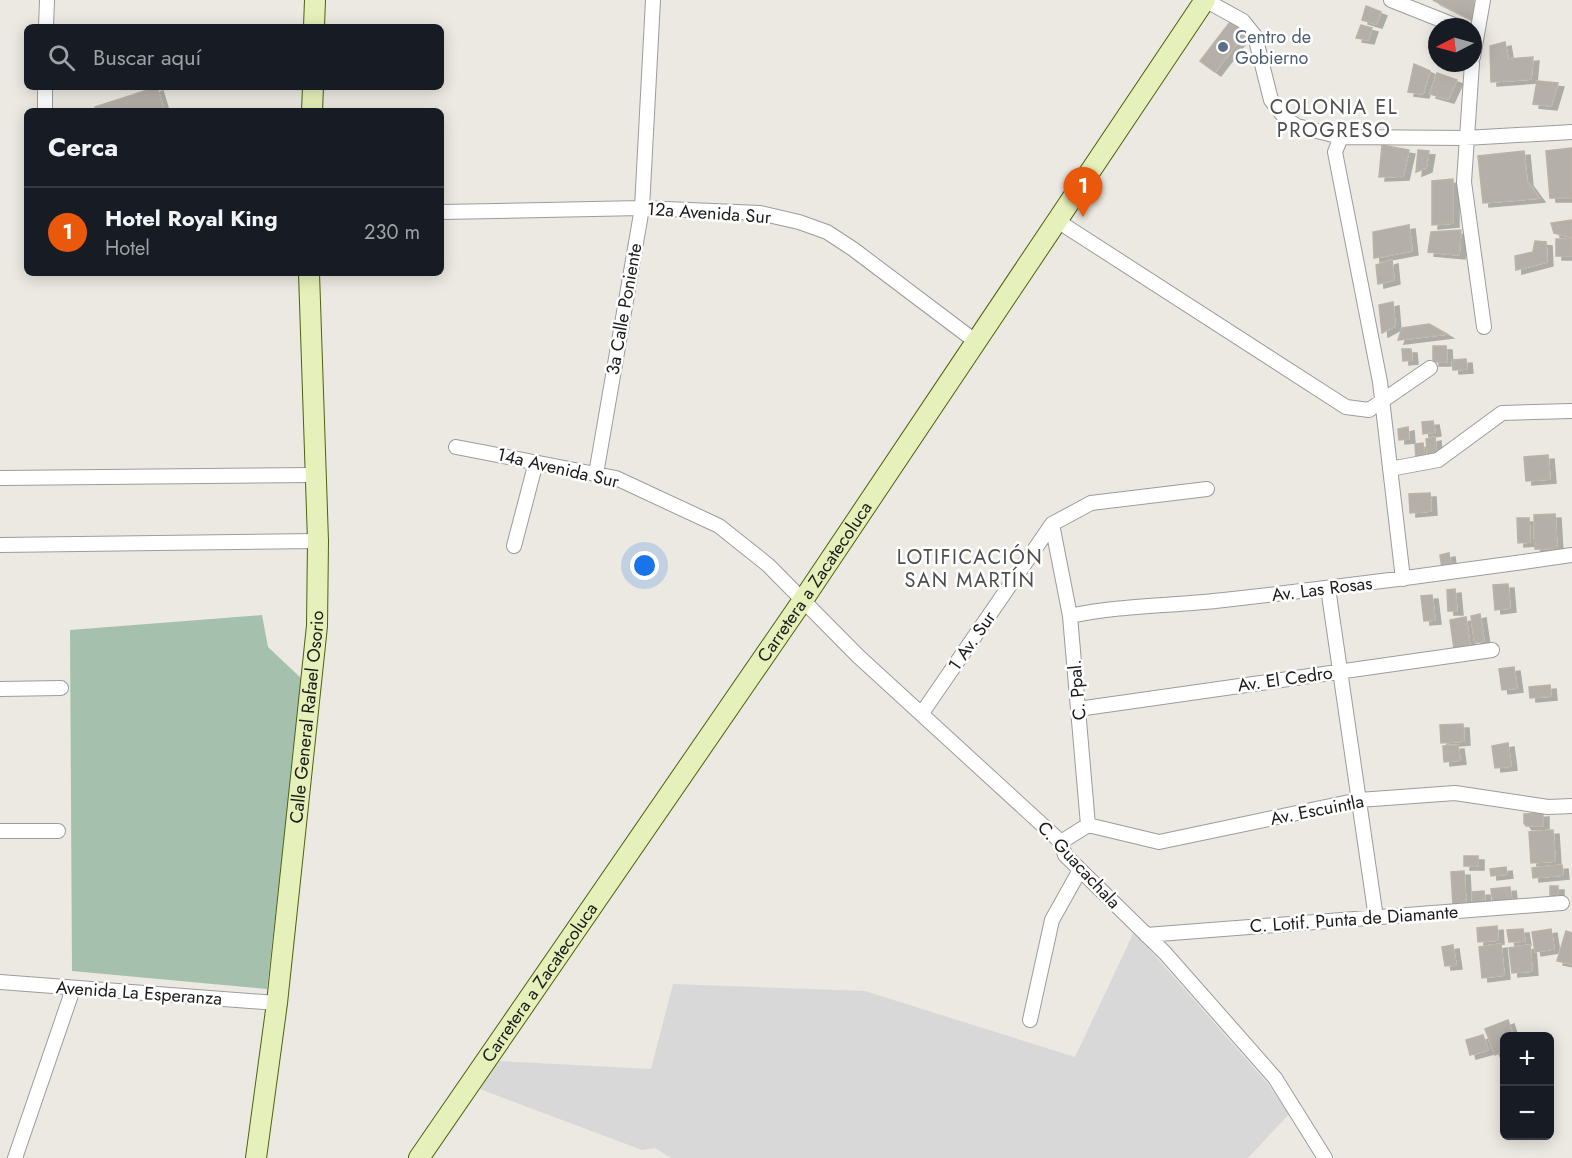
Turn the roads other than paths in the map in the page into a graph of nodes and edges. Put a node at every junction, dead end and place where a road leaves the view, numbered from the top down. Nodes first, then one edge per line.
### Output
1 (46, 0) edge
2 (315, 0) edge
3 (653, 0) edge
4 (1205, 0) edge
5 (1391, 0) edge
6 (1483, 0) edge
7 (1436, 18) edge
8 (1479, 18) edge
9 (46, 24) edge
10 (314, 24) edge
11 (1471, 72) edge
12 (45, 90) edge
13 (313, 90) edge
14 (45, 108) edge
15 (312, 108) edge
16 (1572, 132) edge
17 (1341, 137) junction
18 (1465, 138) junction
19 (642, 208) junction
20 (444, 212) edge
21 (1056, 220) junction
22 (309, 276) edge
23 (1484, 327) dead end
24 (975, 341) junction
25 (1430, 368) dead end
26 (1382, 401) junction
27 (1572, 411) edge
28 (456, 447) dead end
29 (536, 462) junction
30 (1390, 469) junction
31 (596, 474) junction
32 (315, 475) junction
33 (0, 478) edge
34 (1208, 489) dead end
35 (1052, 524) junction
36 (318, 542) junction
37 (0, 545) edge
38 (514, 546) dead end
39 (1572, 555) edge
40 (1403, 579) junction
41 (1328, 588) junction
42 (803, 600) junction
43 (1071, 616) junction
44 (1492, 650) dead end
45 (1340, 672) junction
46 (61, 688) dead end
47 (0, 689) edge
48 (1078, 709) junction
49 (922, 713) junction
50 (1359, 800) junction
51 (1572, 806) edge
52 (1088, 825) junction
53 (0, 831) edge
54 (58, 831) dead end
55 (1061, 842) junction
56 (1080, 870) junction
57 (1562, 903) dead end
58 (1376, 918) junction
59 (1146, 935) junction
60 (0, 982) edge
61 (73, 989) junction
62 (277, 1003) junction
63 (1030, 1020) dead end
64 (15, 1158) edge
65 (256, 1158) edge
66 (419, 1158) edge
67 (1325, 1158) edge

1 - 9 street
2 - 10 main road
3 - 19 street, 3a Calle Poniente
4 - 17 street
4 - 21 main road, Carretera a Zacatecoluca
5 - 7 street
6 - 8 street
11 - 18 street
12 - 14 street
13 - 15 main road
16 - 18 street
17 - 18 street
17 - 26 street
18 - 23 street
19 - 20 street, 12a Avenida Sur
19 - 24 street, 12a Avenida Sur
19 - 31 street, 3a Calle Poniente
21 - 24 main road, Carretera a Zacatecoluca
21 - 26 street
22 - 32 main road, Calle General Rafael Osorio
24 - 42 main road, Carretera a Zacatecoluca
25 - 26 street
26 - 30 street
27 - 30 street
28 - 29 street, 14a Avenida Sur
29 - 31 street, 14a Avenida Sur
29 - 38 street
30 - 40 street
31 - 42 street, 14a Avenida Sur
32 - 33 street
32 - 36 main road, Calle General Rafael Osorio
34 - 35 street, 1 Av. Sur
35 - 43 street, C. Ppal.
35 - 49 street, 1 Av. Sur
36 - 37 street
36 - 62 main road, Calle General Rafael Osorio
39 - 40 street, Av. Las Rosas
40 - 41 street, Av. Las Rosas
41 - 43 street, Av. Las Rosas
41 - 45 street
42 - 49 street, C. Guacachala
42 - 66 main road, Carretera a Zacatecoluca
43 - 48 street, C. Ppal.
44 - 45 street, Av. El Cedro
45 - 48 street, Av. El Cedro
45 - 50 street
46 - 47 street
48 - 52 street, C. Ppal.
49 - 55 street, C. Guacachala
50 - 51 street, Av. Escuintla
50 - 52 street, Av. Escuintla
50 - 58 street
52 - 55 street
53 - 54 street
55 - 56 street, C. Guacachala
56 - 59 street, C. Guacachala
56 - 63 street
57 - 58 street, C. Lotif. Punta de Diamante
58 - 59 street, C. Lotif. Punta de Diamante
59 - 67 street, C. Guacachala
60 - 61 street, Avenida La Esperanza
61 - 62 street, Avenida La Esperanza
61 - 64 street
62 - 65 main road, Calle General Rafael Osorio

